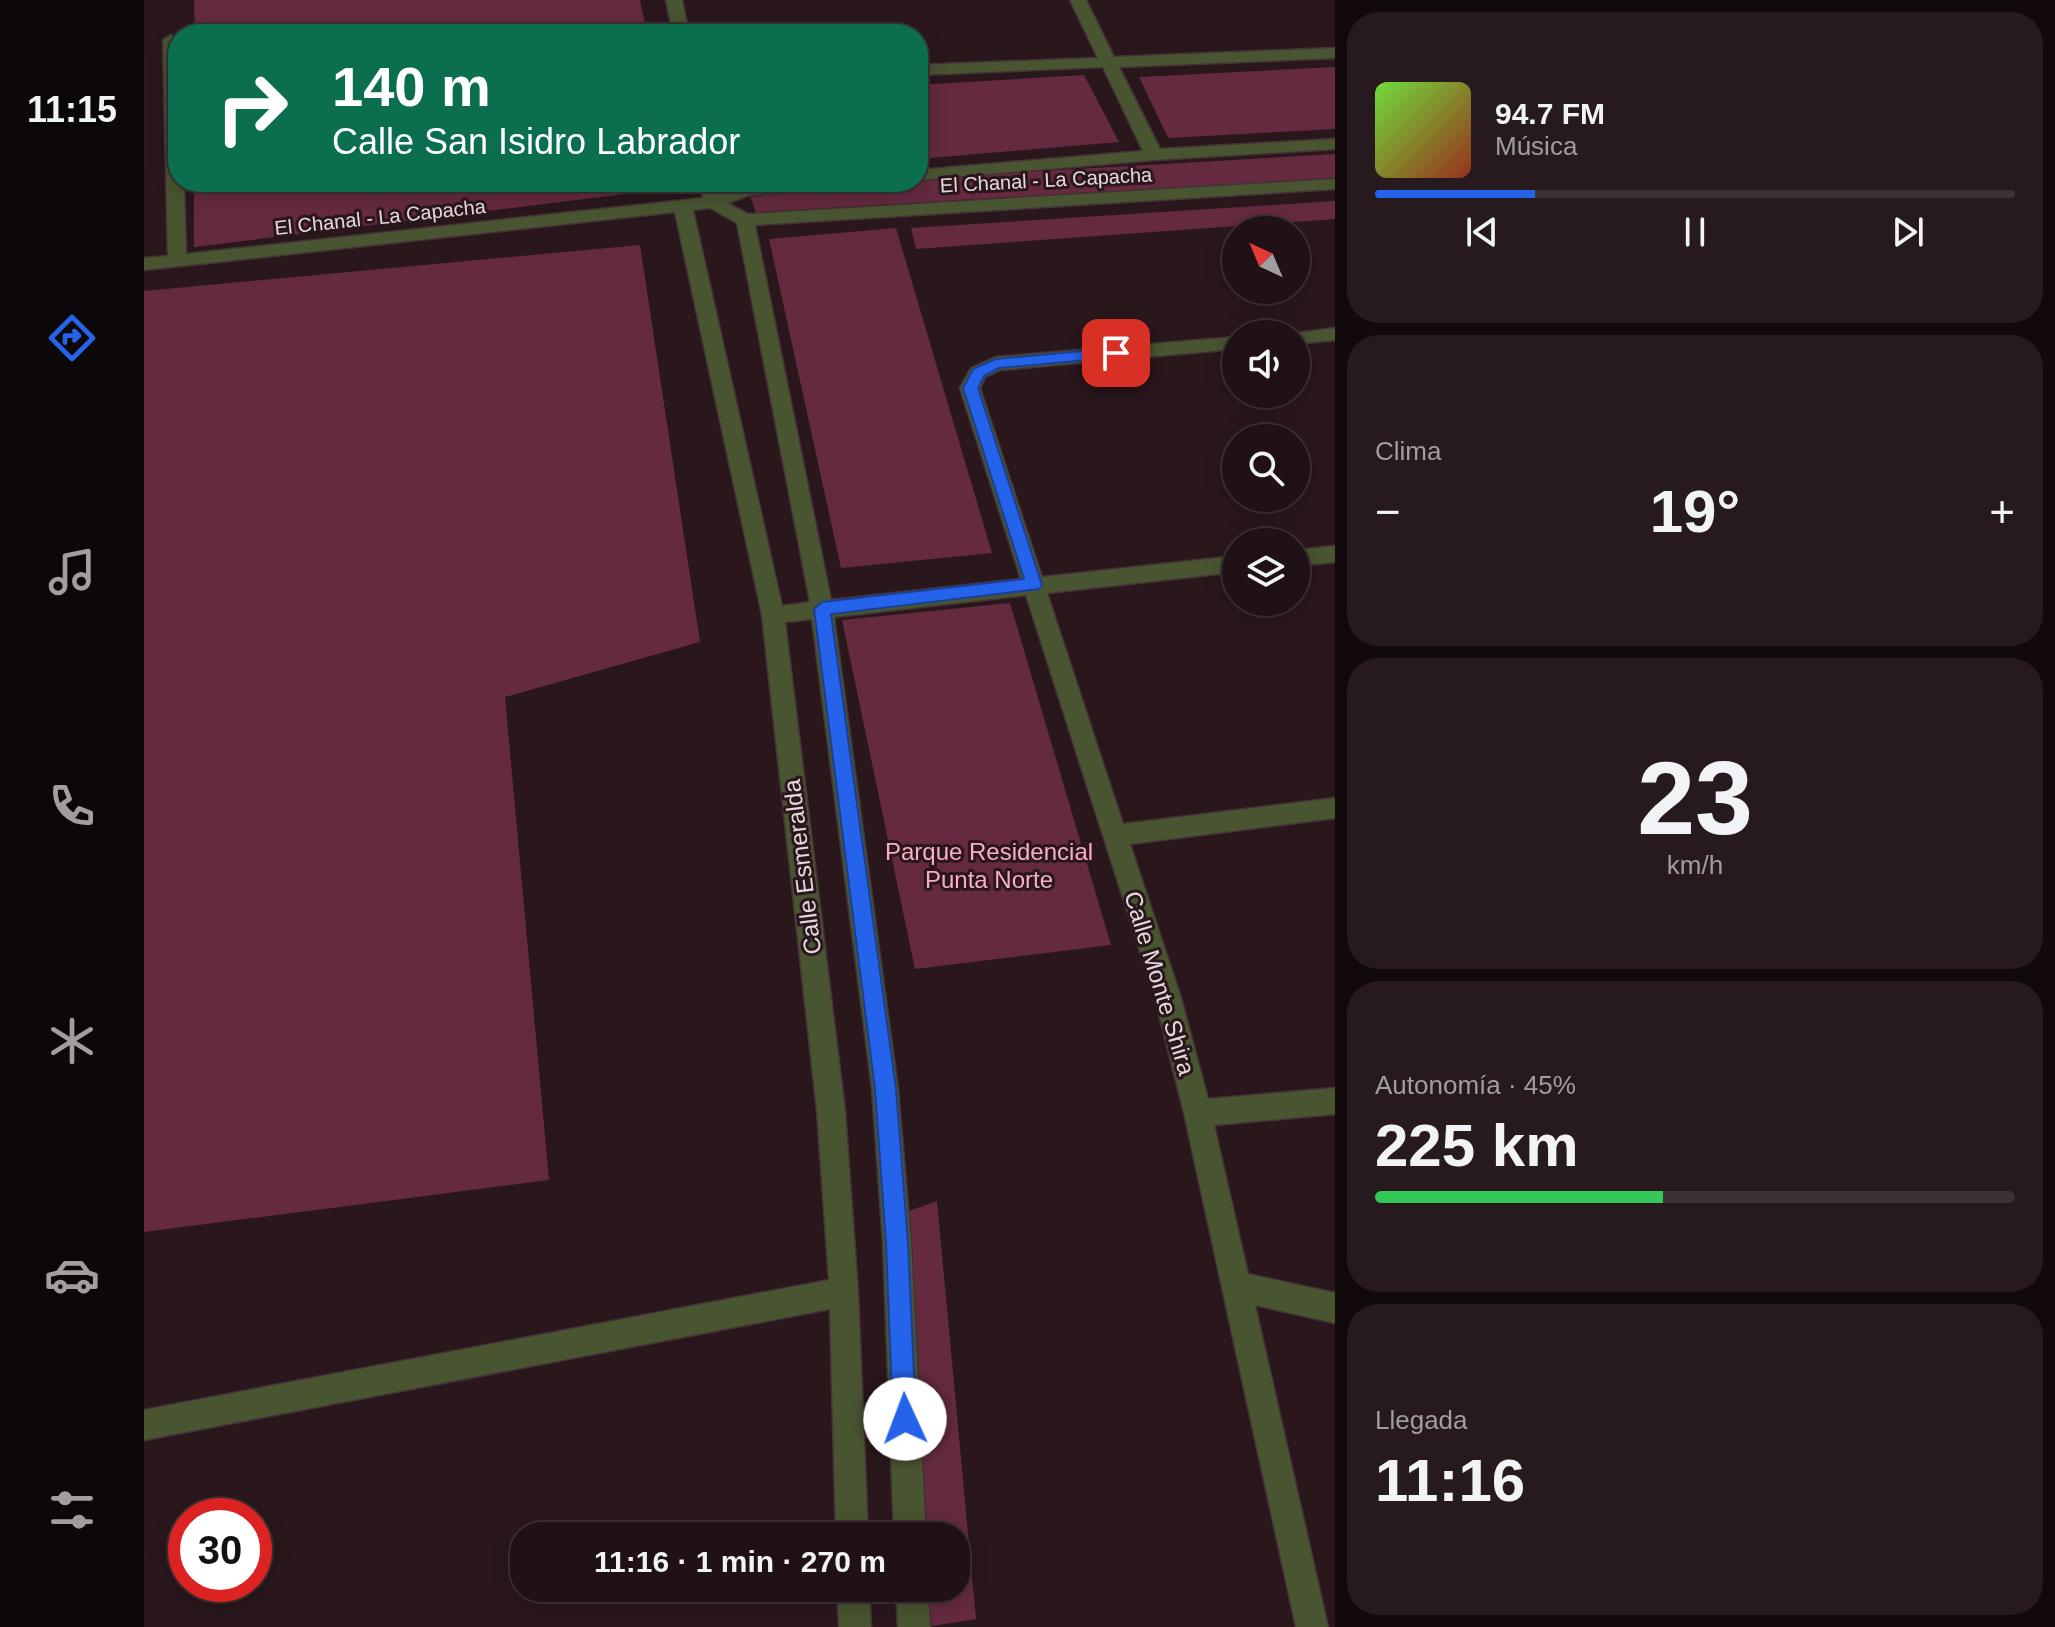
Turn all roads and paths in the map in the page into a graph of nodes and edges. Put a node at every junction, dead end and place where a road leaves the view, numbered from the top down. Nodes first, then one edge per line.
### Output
1 (674, 0) edge
2 (1078, 0) edge
3 (679, 24) edge
4 (1335, 53) edge
5 (1109, 62) junction
6 (928, 70) edge
7 (1335, 144) edge
8 (1154, 155) junction
9 (928, 174) edge
10 (1335, 184) edge
11 (175, 192) edge
12 (711, 192) edge
13 (742, 192) edge
14 (713, 202) junction
15 (683, 206) junction
16 (745, 220) junction
17 (177, 261) junction
18 (144, 264) edge
19 (1335, 334) edge
20 (1310, 337) edge
21 (1222, 344) edge
22 (1335, 554) edge
23 (1310, 557) edge
24 (1222, 565) edge
25 (1034, 585) junction
26 (822, 609) junction
27 (773, 615) junction
28 (1335, 808) edge
29 (1115, 835) junction
30 (1335, 1101) edge
31 (1198, 1113) junction
32 (1236, 1286) junction
33 (844, 1292) junction
34 (1335, 1308) edge
35 (144, 1425) edge
36 (852, 1522) edge
37 (909, 1522) edge
38 (854, 1602) edge
39 (913, 1602) edge
40 (855, 1627) edge
41 (914, 1627) edge
42 (1312, 1627) edge

1 - 3 street
2 - 5 street
4 - 5 street
5 - 6 street
5 - 8 street
7 - 8 street
8 - 9 street
10 - 16 street, El Chanal - La Capacha
11 - 17 street
12 - 14 street
13 - 14 street, El Chanal - La Capacha
14 - 15 street, El Chanal - La Capacha
14 - 16 street
15 - 17 street, El Chanal - La Capacha
15 - 27 street, Calle Esmeralda
16 - 26 street
17 - 18 street, El Chanal - La Capacha
19 - 20 street
21 - 25 street, Calle Monte Shira
22 - 23 street
24 - 25 street
25 - 26 street
25 - 29 street, Calle Monte Shira
26 - 27 street
26 - 37 street
27 - 33 street, Calle Esmeralda
28 - 29 street
29 - 31 street, Calle Monte Shira
30 - 31 street
31 - 32 street, Calle Monte Shira
32 - 34 street
32 - 42 street, Calle Monte Shira
33 - 35 street
33 - 36 street, Calle Esmeralda
38 - 40 street
39 - 41 street

